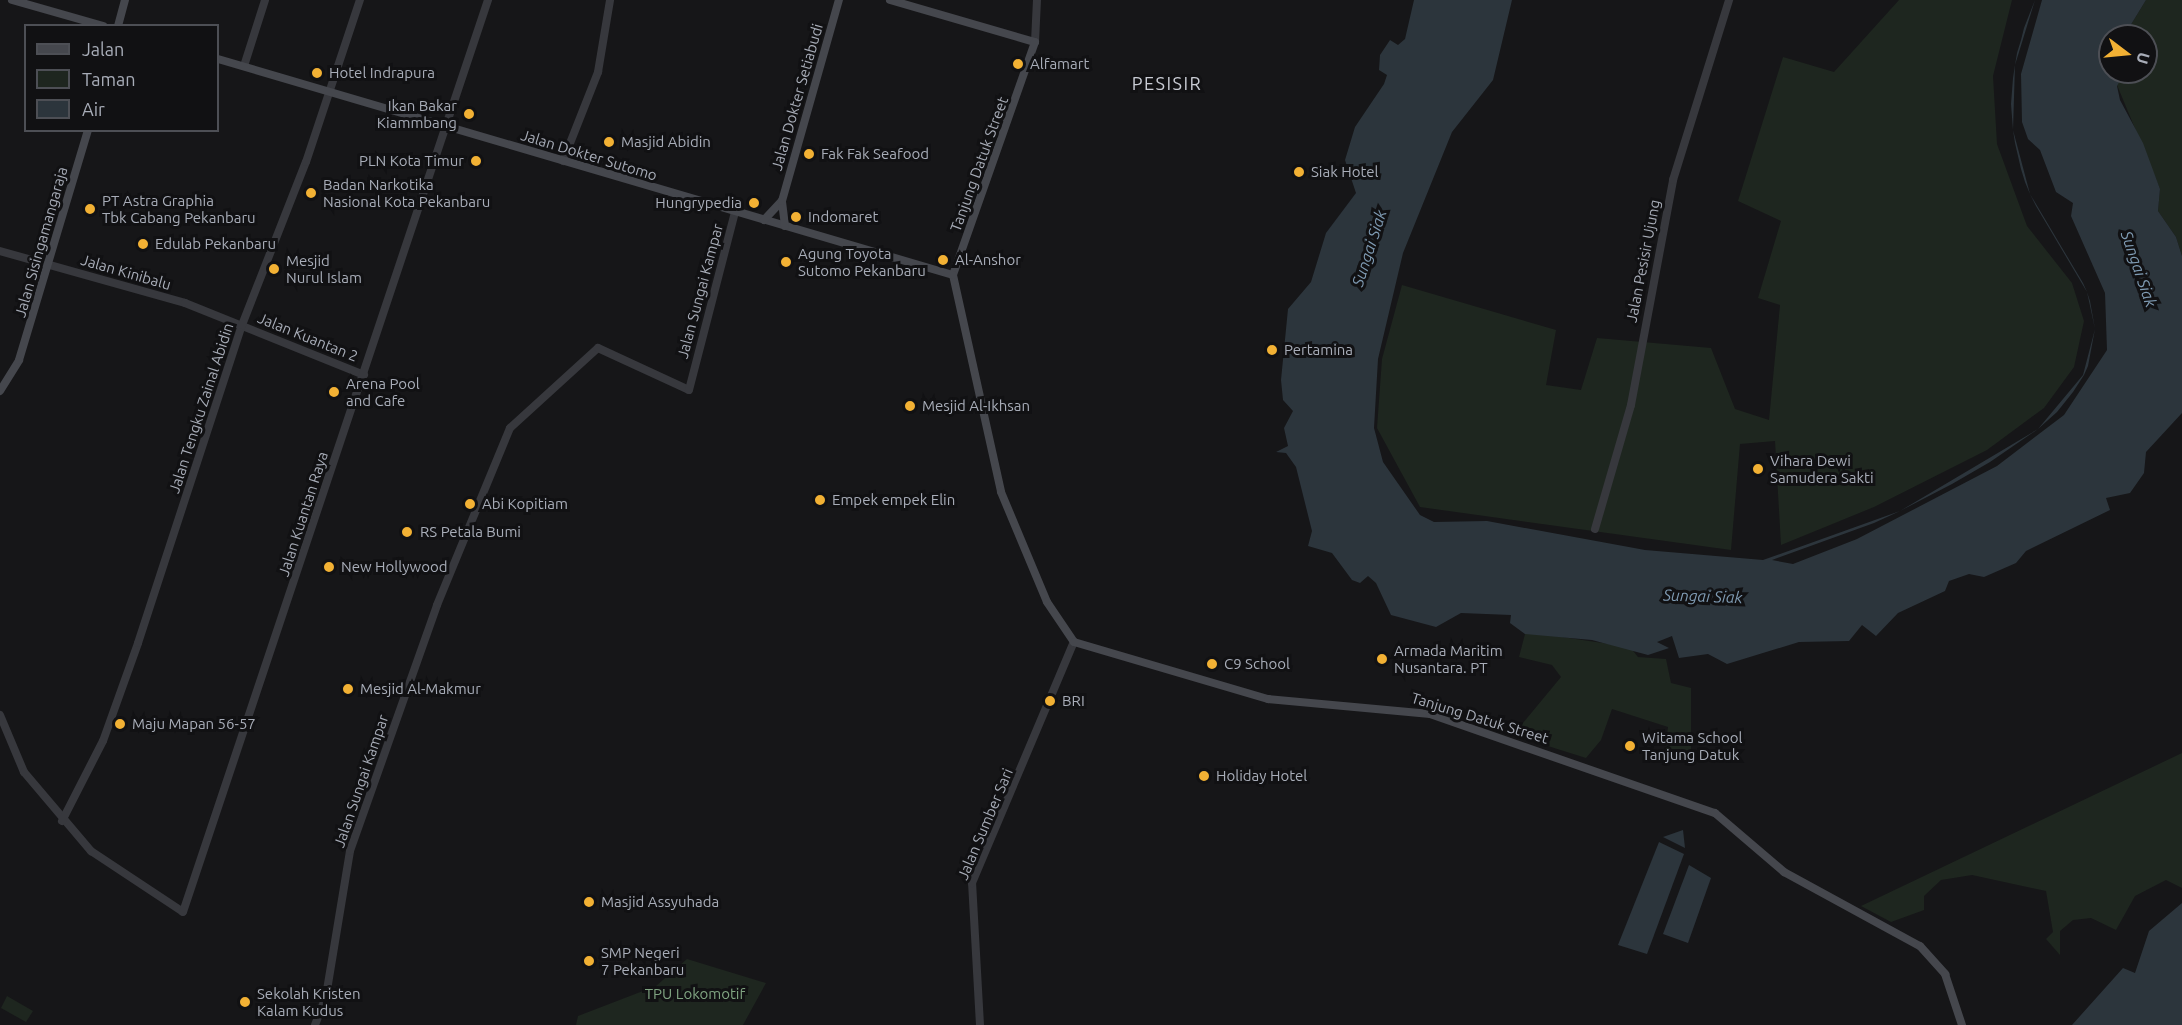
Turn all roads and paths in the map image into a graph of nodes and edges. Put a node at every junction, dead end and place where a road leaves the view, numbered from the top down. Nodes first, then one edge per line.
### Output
1 (12, 0) edge
2 (125, 0) edge
3 (265, 0) edge
4 (360, 0) edge
5 (488, 0) edge
6 (610, 0) edge
7 (839, 0) edge
8 (890, 0) edge
9 (1037, 0) edge
10 (1729, 0) edge
11 (96, 24) edge
12 (119, 24) edge
13 (1035, 42) junction
14 (219, 58) edge
15 (244, 66) junction
16 (330, 92) junction
17 (447, 125) junction
18 (87, 132) edge
19 (563, 161) junction
20 (782, 201) junction
21 (735, 212) junction
22 (764, 220) junction
23 (785, 226) junction
24 (0, 251) edge
25 (49, 263) junction
26 (953, 275) junction
27 (242, 325) junction
28 (364, 375) junction
29 (0, 391) edge
30 (1595, 529) dead end
31 (1074, 642) junction
32 (0, 715) edge
33 (62, 821) junction
34 (315, 1025) edge
35 (980, 1025) edge
36 (1962, 1025) edge

1 - 11 main road
2 - 12 main road
3 - 15 street
4 - 16 street, Jalan Tengku Zainal Abidin
5 - 17 street, Jalan Kuantan Raya
6 - 19 street
7 - 20 main road, Jalan Dokter Setiabudi
8 - 13 main road
9 - 13 street, Tanjung Datuk Street
10 - 30 street, Jalan Pesisir Ujung
13 - 26 main road, Tanjung Datuk Street
14 - 15 main road, Jalan Dokter Sutomo
15 - 16 main road, Jalan Dokter Sutomo
16 - 17 main road, Jalan Dokter Sutomo
16 - 27 street, Jalan Tengku Zainal Abidin
17 - 19 main road, Jalan Dokter Sutomo
17 - 28 street, Jalan Kuantan Raya
18 - 25 main road, Jalan Sisingamangaraja
19 - 21 main road, Jalan Dokter Sutomo
20 - 22 main road, Jalan Dokter Setiabudi
20 - 23 main road, Jalan Dokter Setiabudi
21 - 22 main road, Jalan Dokter Sutomo
21 - 34 street, Jalan Sungai Kampar
22 - 23 main road, Jalan Dokter Sutomo
23 - 26 main road, Jalan Dokter Sutomo
24 - 25 street, Jalan Kinibalu
25 - 27 street, Jalan Kinibalu
25 - 29 main road, Jalan Sisingamangaraja
26 - 31 main road
27 - 28 street, Jalan Kuantan 2
27 - 33 street, Jalan Tengku Zainal Abidin
28 - 33 street, Jalan Kuantan Raya
31 - 35 street, Jalan Sumber Sari
31 - 36 main road, Tanjung Datuk Street
32 - 33 street

